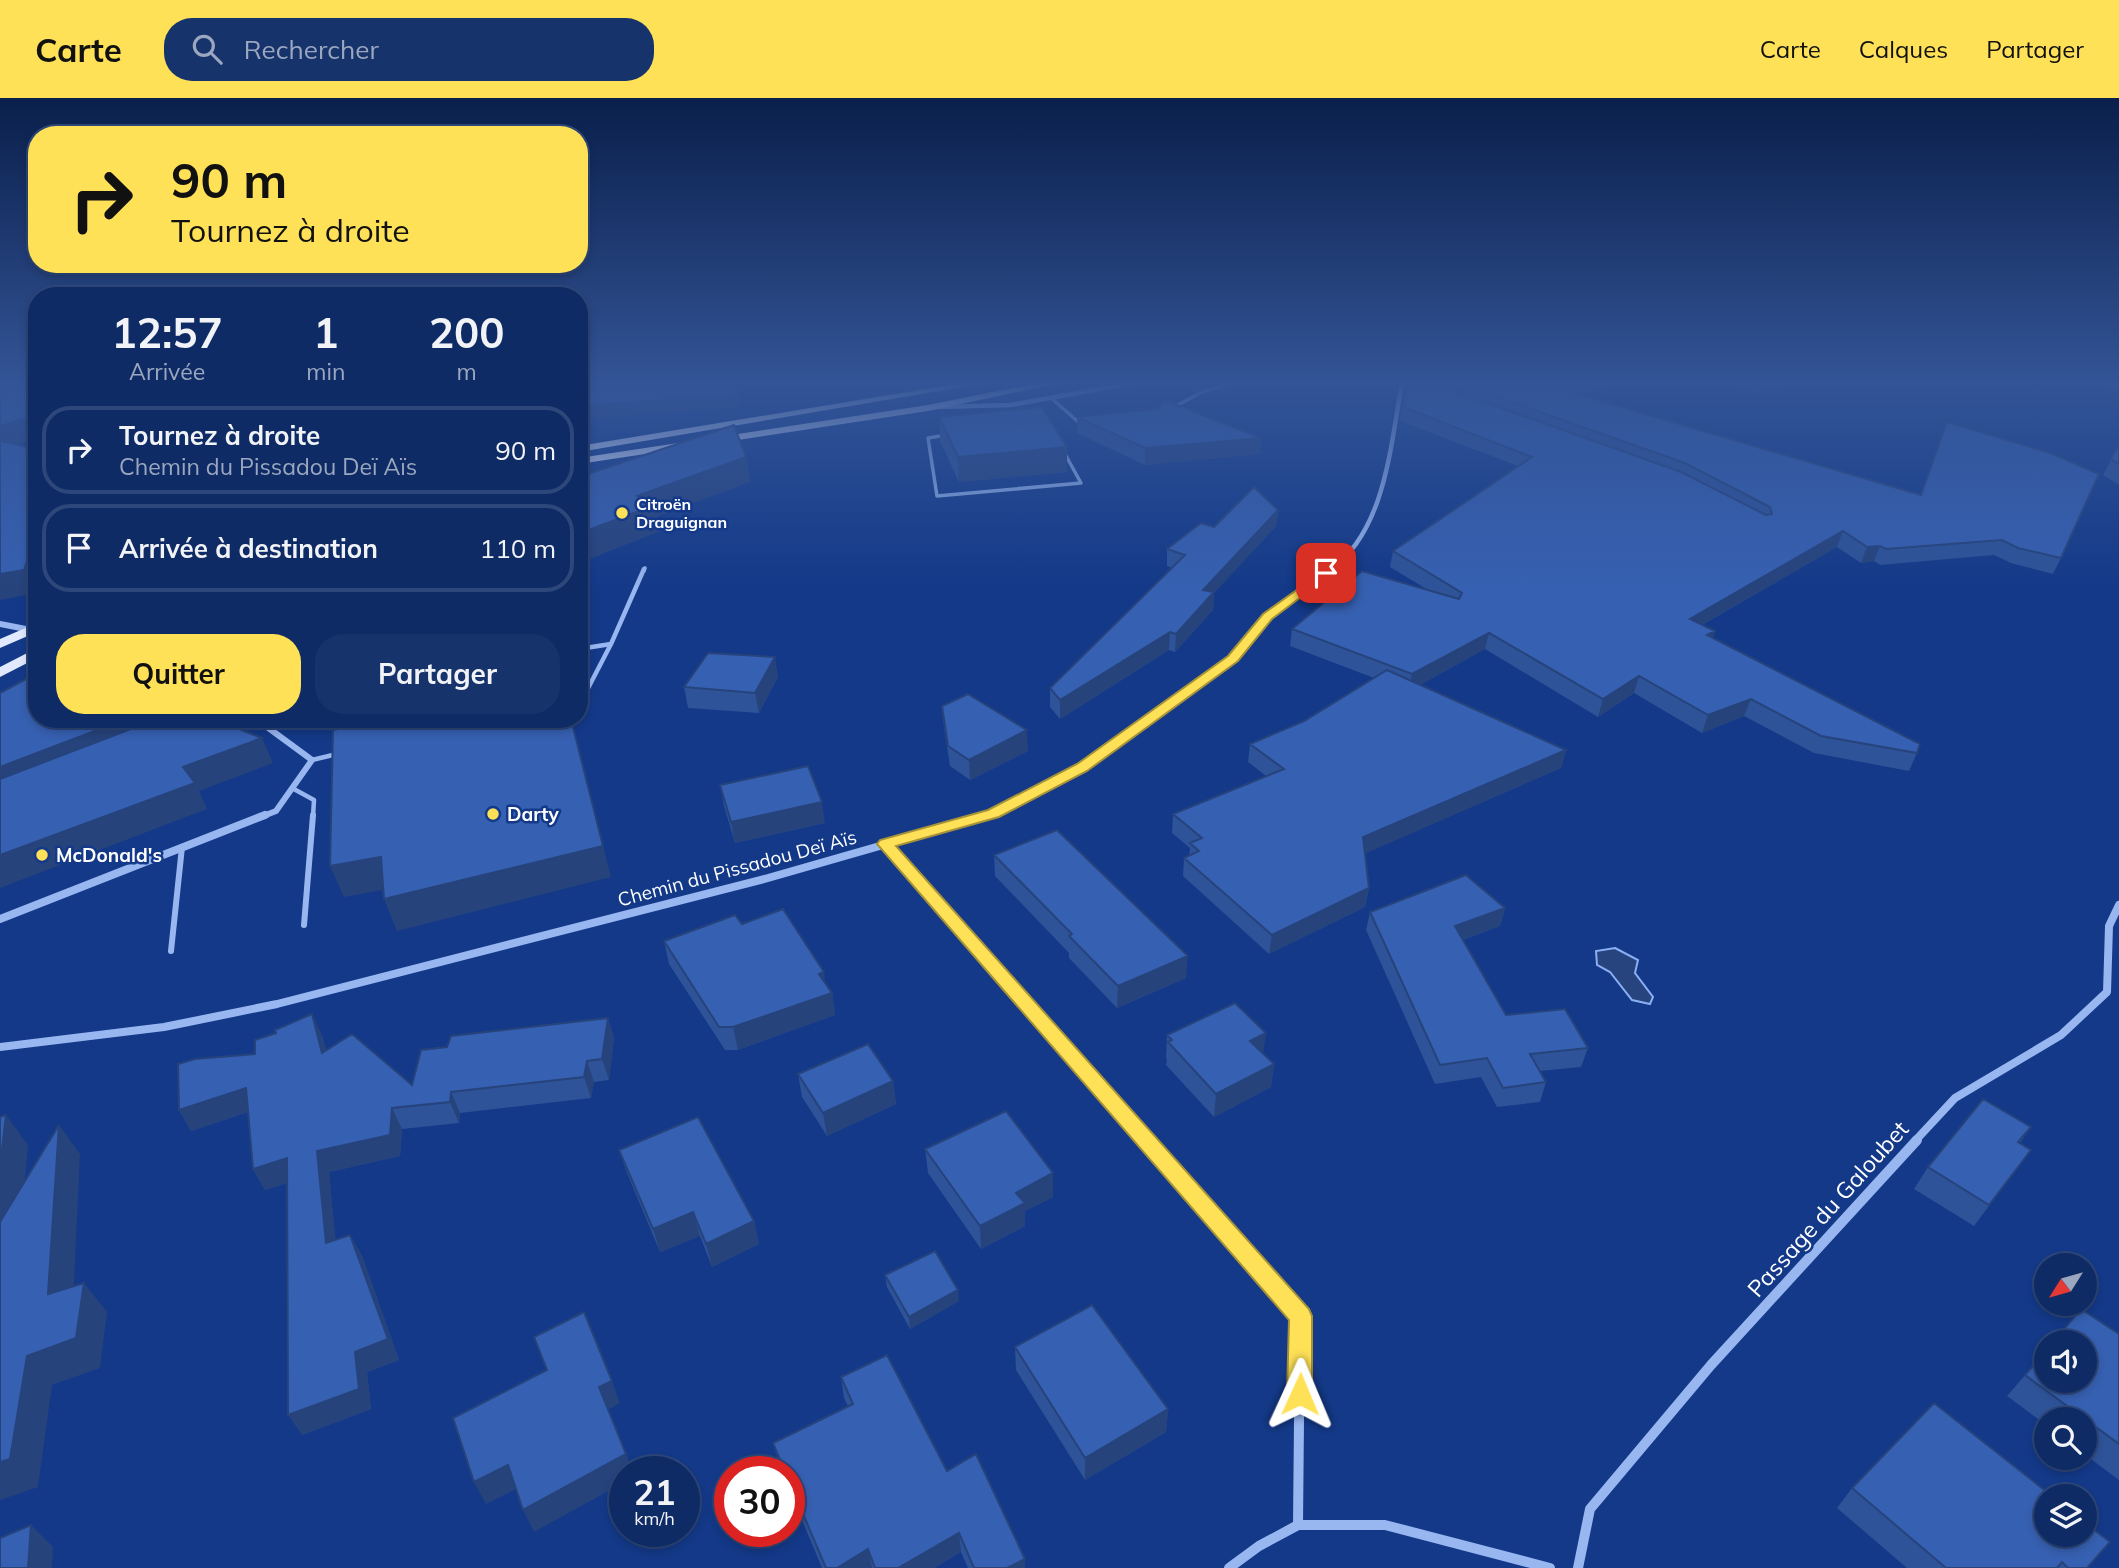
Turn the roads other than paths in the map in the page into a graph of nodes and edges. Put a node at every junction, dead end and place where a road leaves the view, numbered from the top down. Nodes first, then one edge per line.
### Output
1 (641, 452) edge
2 (930, 452) edge
3 (1064, 452) edge
4 (1390, 452) edge
5 (588, 460) edge
6 (645, 568) dead end
7 (0, 624) edge
8 (28, 627) edge
9 (28, 631) edge
10 (0, 644) edge
11 (611, 644) junction
12 (588, 648) edge
13 (28, 657) edge
14 (0, 673) edge
15 (588, 688) edge
16 (269, 728) edge
17 (344, 753) edge
18 (313, 760) junction
19 (292, 788) junction
20 (886, 844) junction
21 (182, 847) junction
22 (2119, 905) edge
23 (0, 919) edge
24 (304, 925) dead end
25 (171, 951) dead end
26 (0, 1047) edge
27 (1298, 1525) junction
28 (1229, 1568) edge
29 (1550, 1568) edge
30 (1578, 1568) edge

1 - 5 main road
2 - 3 lane
4 - 20 street, Chemin du Pissadou Deï Aïs
6 - 11 lane
7 - 8 street
9 - 10 main road
11 - 12 lane
11 - 15 lane
13 - 14 main road
16 - 18 street
17 - 18 lane
18 - 19 street
19 - 21 street
19 - 24 lane
20 - 26 street, Chemin du Pissadou Deï Aïs
20 - 27 street
21 - 23 street
21 - 25 lane
22 - 30 street, Passage du Galoubet
27 - 28 street
27 - 29 street

